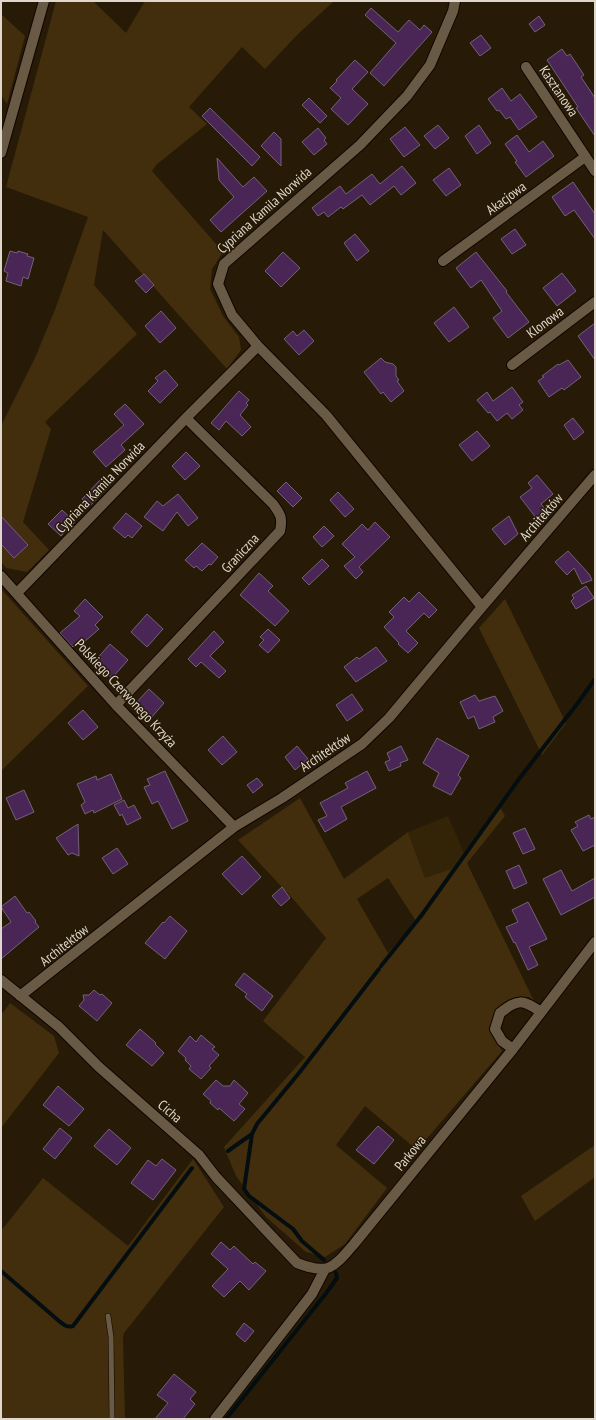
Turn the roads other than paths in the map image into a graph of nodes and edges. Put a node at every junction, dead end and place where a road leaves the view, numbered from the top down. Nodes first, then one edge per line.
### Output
1 (44, 1) edge
2 (455, 1) edge
3 (526, 67) dead end
4 (1, 153) edge
5 (585, 157) junction
6 (595, 171) edge
7 (443, 261) dead end
8 (595, 302) edge
9 (258, 346) junction
10 (512, 365) dead end
11 (186, 418) junction
12 (595, 475) edge
13 (1, 576) edge
14 (16, 593) junction
15 (482, 607) junction
16 (116, 705) junction
17 (234, 827) junction
18 (595, 942) edge
19 (1, 980) edge
20 (20, 996) junction
21 (541, 1012) junction
22 (513, 1049) junction
23 (325, 1269) junction
24 (108, 1316) dead end
25 (112, 1419) edge
26 (215, 1419) edge

1 - 4 street
2 - 9 street, Cypriana Kamila Norwida
3 - 5 street, Kasztanowa
5 - 6 street, Kasztanowa
5 - 7 street, Akacjowa
8 - 10 street, Klonowa
9 - 11 street, Cypriana Kamila Norwida
9 - 15 street
11 - 14 street, Cypriana Kamila Norwida
11 - 16 street, Graniczna
12 - 15 street, Architektów
13 - 14 street, Polskiego Czerwonego Krzyża
14 - 16 street, Polskiego Czerwonego Krzyża
15 - 17 street, Architektów
16 - 17 street, Polskiego Czerwonego Krzyża
17 - 20 street, Architektów
18 - 21 street, Parkowa
19 - 20 street, Cicha
20 - 23 street, Cicha
21 - 22 street, Parkowa
21 - 22 street
22 - 23 street, Parkowa
23 - 26 street
24 - 25 lane

